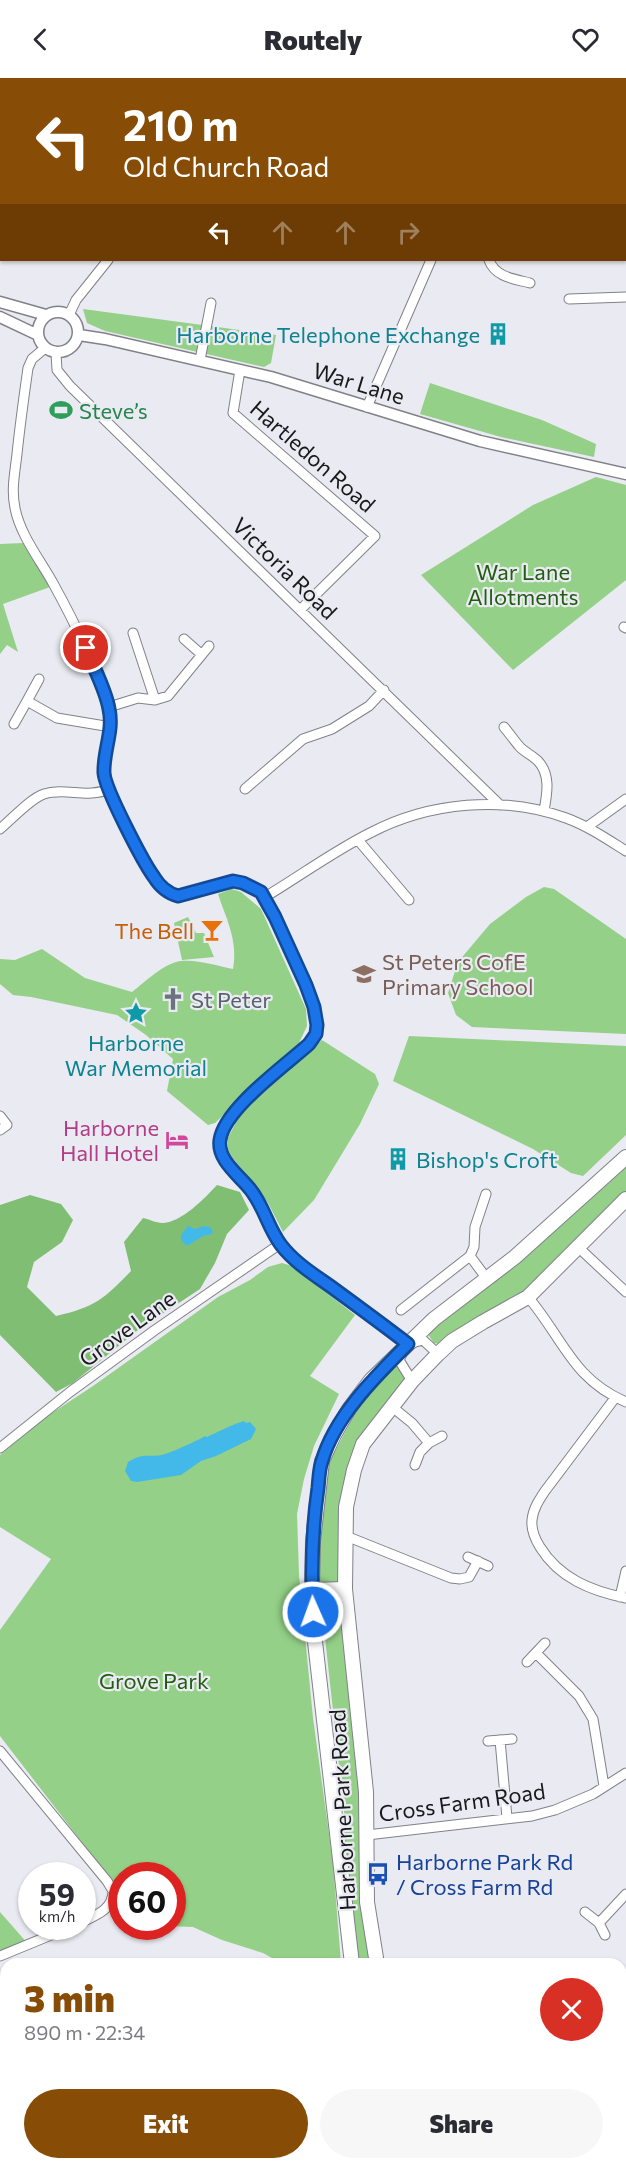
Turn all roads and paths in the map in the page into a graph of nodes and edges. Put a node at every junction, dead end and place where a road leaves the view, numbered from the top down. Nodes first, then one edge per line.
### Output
1 (105, 261) edge
2 (431, 261) edge
3 (489, 261) edge
4 (520, 268) dead end
5 (518, 279) junction
6 (531, 283) dead end
7 (626, 297) edge
8 (604, 298) junction
9 (569, 299) dead end
10 (0, 302) edge
11 (211, 303) dead end
12 (604, 309) dead end
13 (46, 315) junction
14 (69, 315) junction
15 (0, 317) edge
16 (38, 334) junction
17 (79, 335) junction
18 (45, 348) junction
19 (56, 353) junction
20 (200, 360) junction
21 (240, 370) junction
22 (368, 407) junction
23 (626, 474) edge
24 (300, 610) junction
25 (133, 633) dead end
26 (184, 639) dead end
27 (209, 646) dead end
28 (201, 654) junction
29 (39, 679) dead end
30 (384, 690) junction
31 (155, 700) junction
32 (27, 701) junction
33 (109, 707) junction
34 (14, 724) dead end
35 (111, 727) junction
36 (504, 727) dead end
37 (255, 768) dead end
38 (261, 777) junction
39 (109, 789) junction
40 (245, 789) dead end
41 (626, 800) edge
42 (500, 805) junction
43 (544, 811) junction
44 (587, 827) junction
45 (0, 829) edge
46 (358, 840) junction
47 (626, 851) edge
48 (265, 897) junction
49 (409, 900) dead end
50 (0, 1116) edge
51 (0, 1130) edge
52 (626, 1157) edge
53 (486, 1194) dead end
54 (626, 1199) edge
55 (280, 1244) junction
56 (578, 1247) junction
57 (470, 1256) junction
58 (487, 1279) junction
59 (626, 1292) edge
60 (528, 1298) junction
61 (401, 1310) dead end
62 (408, 1344) junction
63 (438, 1354) junction
64 (412, 1381) junction
65 (615, 1398) junction
66 (626, 1402) edge
67 (391, 1406) junction
68 (442, 1436) dead end
69 (429, 1443) junction
70 (0, 1449) edge
71 (415, 1465) dead end
72 (346, 1536) junction
73 (468, 1557) dead end
74 (478, 1561) junction
75 (488, 1566) dead end
76 (626, 1571) edge
77 (345, 1589) junction
78 (312, 1590) junction
79 (623, 1598) edge
80 (544, 1643) dead end
81 (536, 1653) junction
82 (527, 1662) dead end
83 (500, 1740) junction
84 (512, 1740) dead end
85 (488, 1741) dead end
86 (0, 1751) edge
87 (626, 1773) edge
88 (604, 1786) junction
89 (507, 1818) junction
90 (367, 1835) junction
91 (91, 1862) edge
92 (96, 1868) edge
93 (626, 1894) edge
94 (585, 1912) dead end
95 (96, 1916) edge
96 (599, 1923) junction
97 (605, 1935) dead end
98 (39, 1940) edge
99 (0, 1956) edge
100 (351, 1958) edge
101 (375, 1958) edge

1 - 14 street
2 - 22 street
3 - 5 street
4 - 5 street
5 - 6 street
7 - 8 street
8 - 9 street
8 - 12 street
10 - 13 street
11 - 20 street
13 - 14 street
13 - 16 street
14 - 17 street
15 - 16 street
16 - 18 street
17 - 19 street
17 - 20 street, War Lane
18 - 19 street
18 - 33 street
19 - 24 street, Victoria Road
20 - 21 street, War Lane
21 - 22 street, War Lane
21 - 24 street, Hartledon Road
22 - 23 street, War Lane
24 - 30 street, Victoria Road
25 - 31 street
26 - 28 street
27 - 28 street
28 - 31 street
29 - 32 street
30 - 38 street
30 - 42 street, Victoria Road
31 - 33 street
32 - 34 street
32 - 35 street
33 - 35 street
35 - 39 street
36 - 43 street
37 - 38 street
38 - 40 street
39 - 45 street
39 - 48 street
41 - 44 street
42 - 43 street
42 - 46 street
43 - 44 street
44 - 47 street
46 - 48 street
46 - 49 street
48 - 55 street
50 - 51 street
52 - 58 main road, Harborne Park Road
53 - 57 street
54 - 56 main road, Harborne Park Road
55 - 62 street
55 - 70 street, Grove Lane
56 - 59 street
56 - 60 main road, Harborne Park Road
57 - 58 street
57 - 61 street
58 - 62 main road, Harborne Park Road
60 - 63 main road, Harborne Park Road
60 - 65 street
62 - 63 street
62 - 64 street
62 - 78 main road, Harborne Park Road
63 - 64 main road, Harborne Park Road
64 - 67 main road, Harborne Park Road
65 - 66 street
65 - 79 street
67 - 69 street
67 - 72 main road, Harborne Park Road
68 - 69 street
69 - 71 street
72 - 74 street
72 - 77 main road, Harborne Park Road
73 - 74 street
74 - 75 street
76 - 79 street
77 - 78 main road
77 - 90 main road, Harborne Park Road
78 - 100 main road, Harborne Park Road
80 - 81 street
81 - 82 street
81 - 88 street
83 - 84 street
83 - 85 street
83 - 89 street
86 - 91 street
87 - 88 street, Cross Farm Road
88 - 89 street, Cross Farm Road
89 - 90 street, Cross Farm Road
90 - 101 main road, Harborne Park Road
92 - 95 street
93 - 96 street
94 - 96 street
96 - 97 street
98 - 99 street

